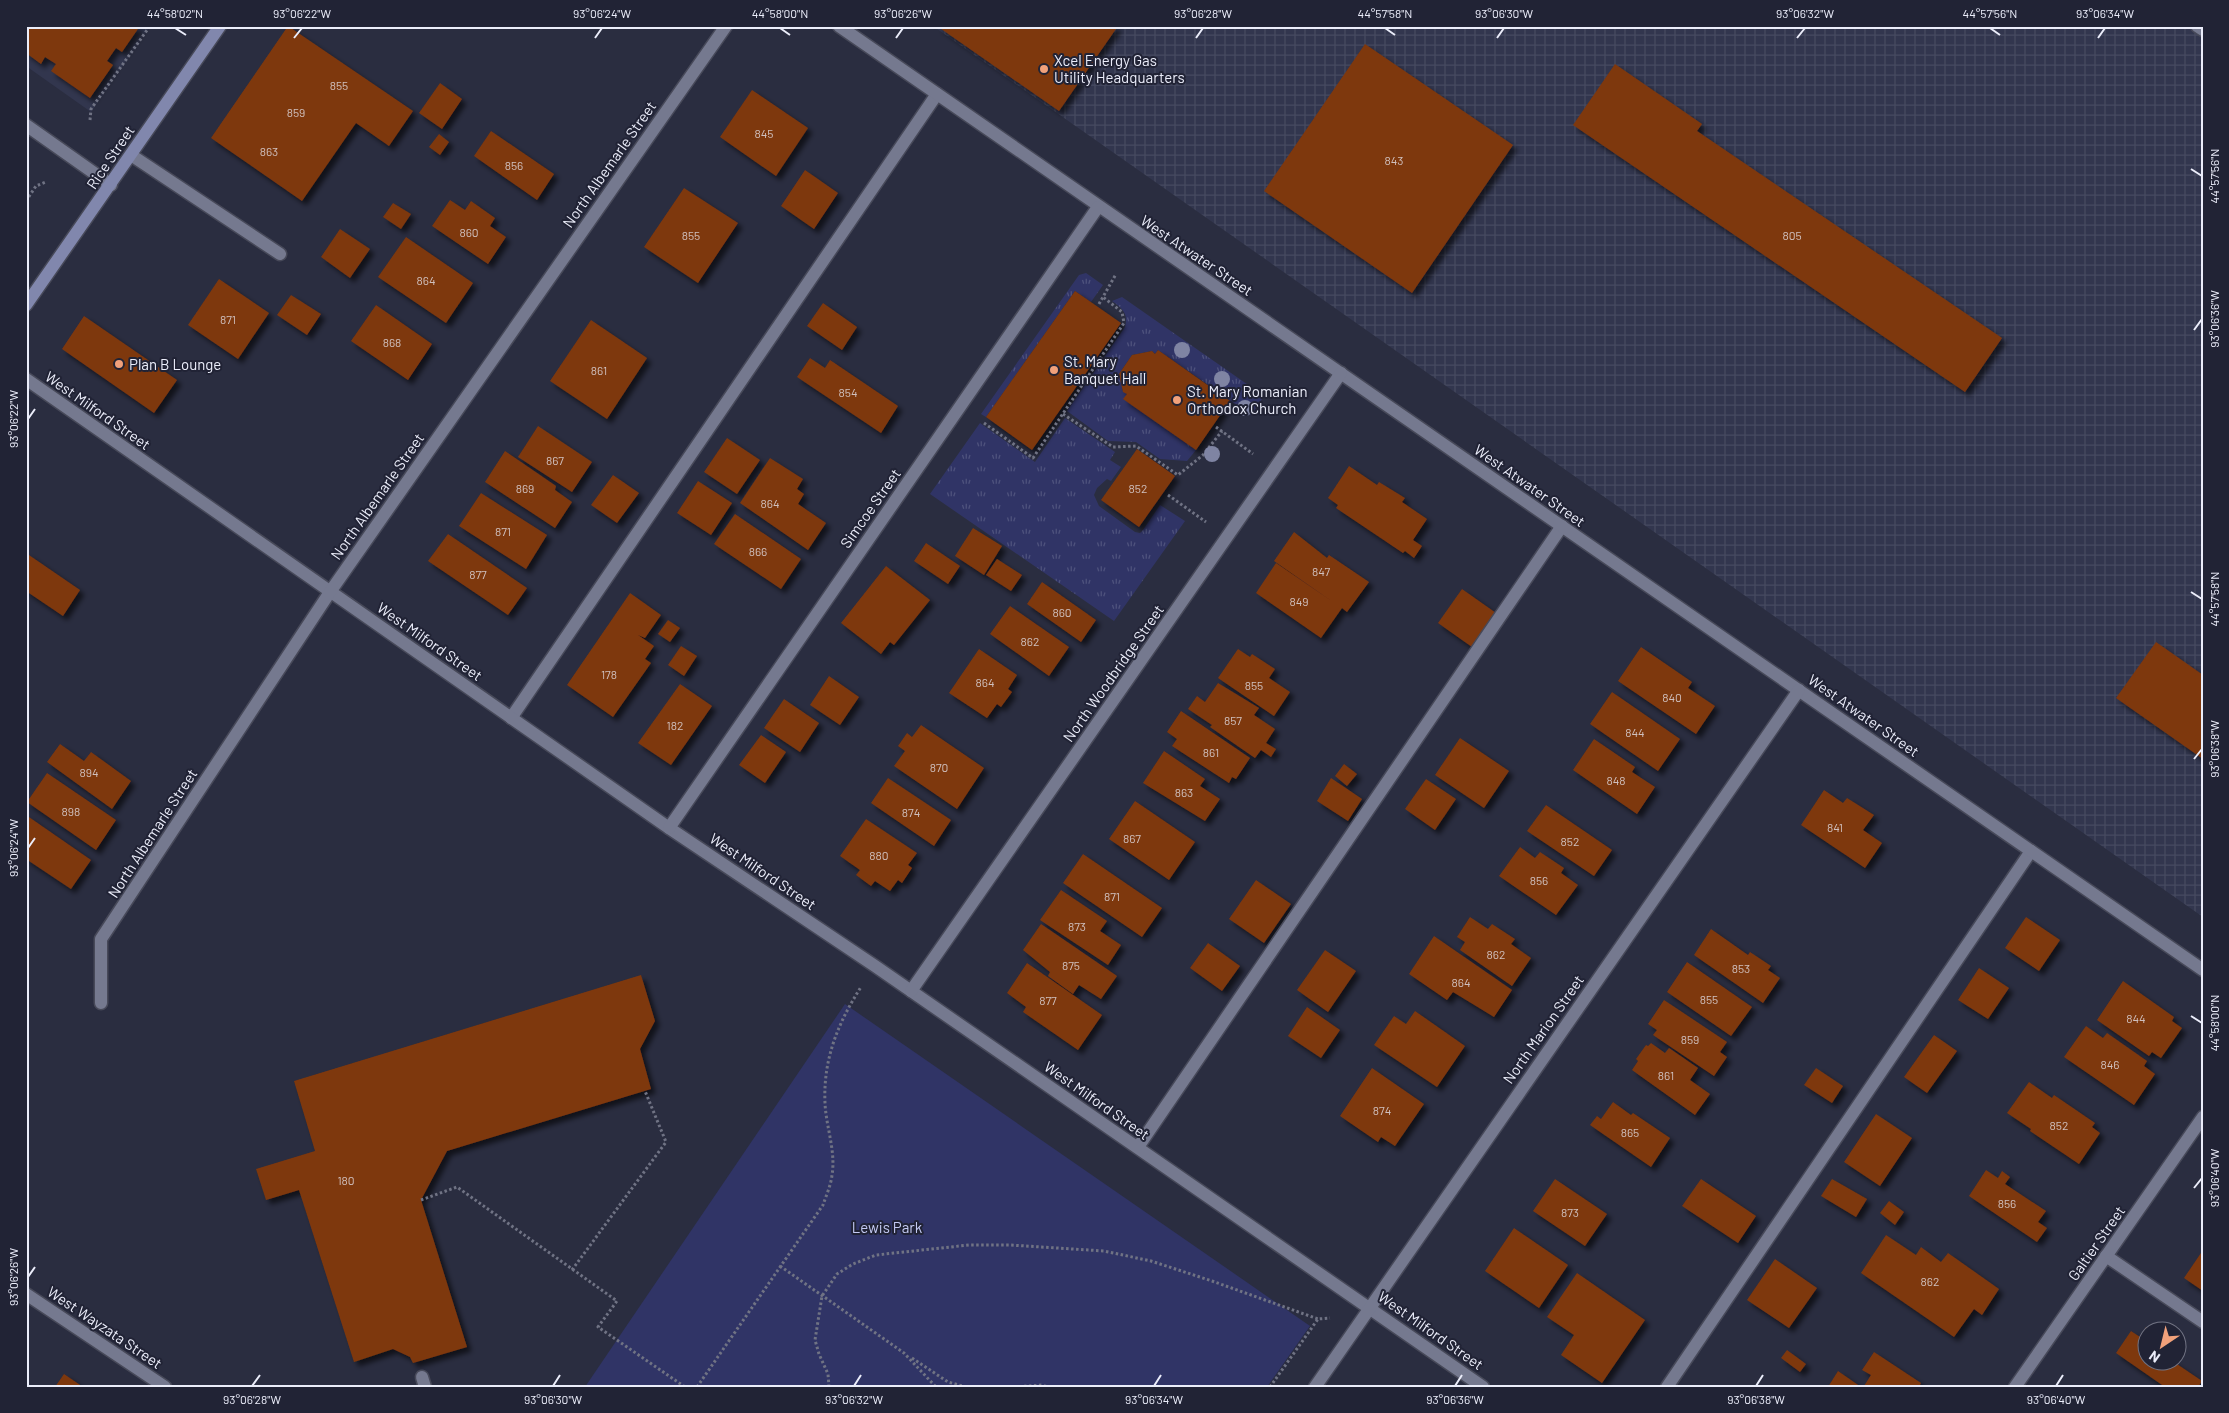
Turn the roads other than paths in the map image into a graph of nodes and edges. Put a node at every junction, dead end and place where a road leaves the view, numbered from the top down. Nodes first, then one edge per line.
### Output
1 (220, 26) edge
2 (726, 26) edge
3 (839, 26) edge
4 (2197, 26) edge
5 (2203, 30) edge
6 (938, 94) junction
7 (26, 125) edge
8 (131, 155) junction
9 (111, 185) junction
10 (1098, 207) junction
11 (280, 254) dead end
12 (26, 305) edge
13 (1341, 373) junction
14 (26, 380) edge
15 (1562, 526) junction
16 (330, 592) junction
17 (1799, 690) junction
18 (511, 718) junction
19 (669, 828) junction
20 (2031, 851) junction
21 (2203, 970) edge
22 (911, 991) junction
23 (101, 1003) dead end
24 (2203, 1117) edge
25 (1138, 1147) junction
26 (2106, 1256) junction
27 (26, 1294) edge
28 (1369, 1307) junction
29 (2203, 1322) edge
30 (165, 1387) edge
31 (1315, 1387) edge
32 (1483, 1387) edge
33 (1667, 1387) edge
34 (2015, 1387) edge

1 - 8 main road, Rice Street
2 - 16 street, North Albemarle Street
3 - 6 street, West Atwater Street
4 - 5 street
6 - 10 street, West Atwater Street
6 - 18 street
7 - 9 street
8 - 9 main road, Rice Street
8 - 11 street
9 - 12 main road, Rice Street
10 - 13 street, West Atwater Street
10 - 19 street, Simcoe Street
13 - 15 street, West Atwater Street
13 - 22 street, North Woodbridge Street
14 - 16 street, West Milford Street
15 - 17 street, West Atwater Street
15 - 25 street
16 - 18 street, West Milford Street
16 - 23 street, North Albemarle Street
17 - 20 street, West Atwater Street
17 - 28 street, North Marion Street
18 - 19 street, West Milford Street
19 - 22 street, West Milford Street
20 - 21 street, West Atwater Street
20 - 33 street
22 - 25 street, West Milford Street
24 - 26 street, Galtier Street
25 - 28 street, West Milford Street
26 - 29 street
26 - 34 street, Galtier Street
27 - 30 street, West Wayzata Street
28 - 31 street, North Marion Street
28 - 32 street, West Milford Street

